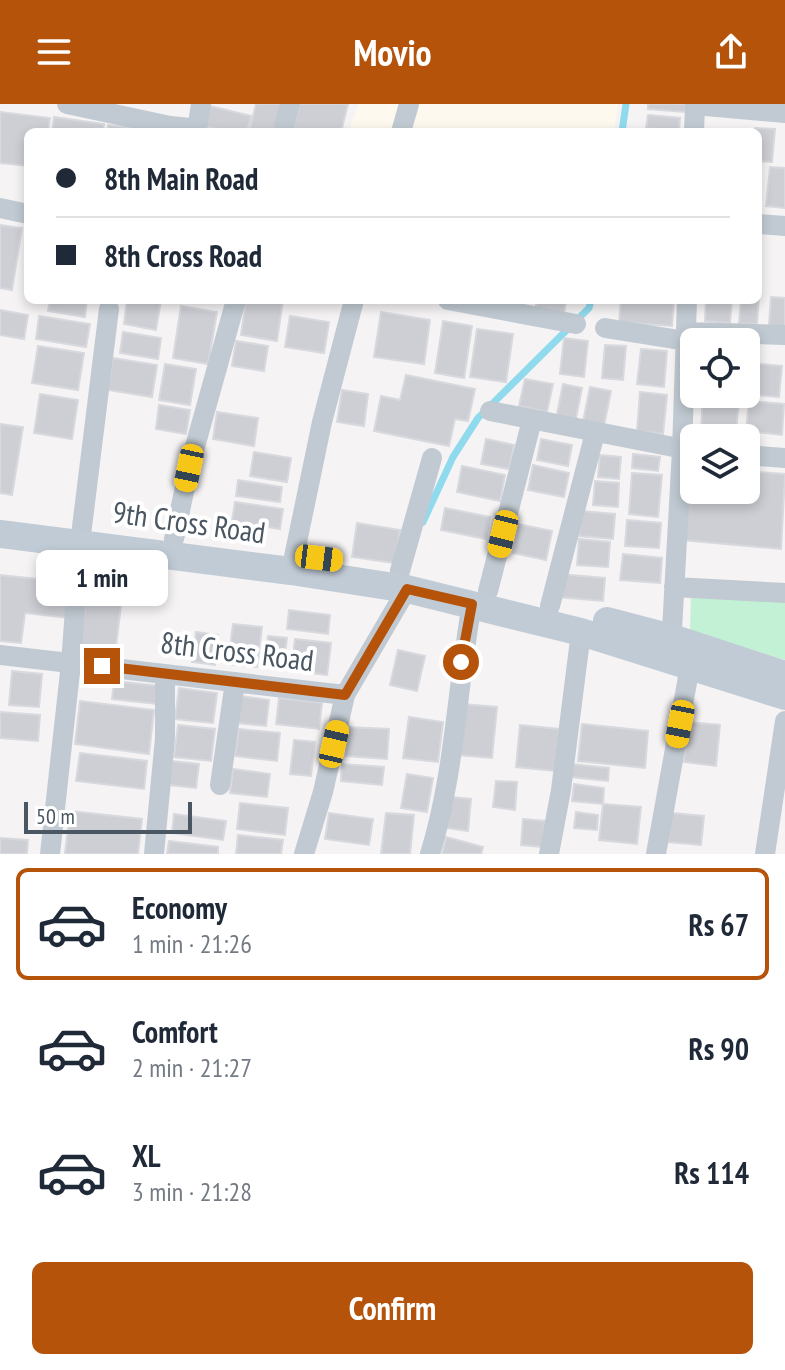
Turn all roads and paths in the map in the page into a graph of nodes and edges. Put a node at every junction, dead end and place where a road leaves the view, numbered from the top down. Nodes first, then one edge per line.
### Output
1 (67, 104) edge
2 (201, 104) edge
3 (290, 104) edge
4 (409, 104) edge
5 (695, 105) edge
6 (785, 113) edge
7 (284, 126) dead end
8 (165, 128) edge
9 (182, 128) edge
10 (402, 128) edge
11 (694, 128) edge
12 (0, 208) edge
13 (24, 213) edge
14 (762, 224) edge
15 (785, 226) edge
16 (235, 304) edge
17 (353, 304) edge
18 (469, 304) edge
19 (687, 304) edge
20 (109, 309) dead end
21 (576, 324) dead end
22 (605, 328) dead end
23 (686, 328) edge
24 (680, 336) edge
25 (490, 411) dead end
26 (532, 420) junction
27 (595, 433) junction
28 (680, 449) edge
29 (760, 456) edge
30 (432, 458) dead end
31 (785, 458) edge
32 (683, 504) edge
33 (0, 518) edge
34 (0, 534) edge
35 (82, 535) junction
36 (174, 539) junction
37 (293, 563) junction
38 (404, 580) junction
39 (674, 587) junction
40 (785, 593) edge
41 (480, 597) junction
42 (550, 606) junction
43 (581, 632) junction
44 (0, 655) edge
45 (678, 655) junction
46 (71, 663) junction
47 (165, 674) junction
48 (785, 675) edge
49 (235, 682) junction
50 (345, 695) junction
51 (785, 696) edge
52 (785, 721) edge
53 (220, 785) dead end
54 (50, 854) edge
55 (154, 854) edge
56 (304, 854) edge
57 (430, 854) edge
58 (549, 854) edge
59 (656, 854) edge
60 (765, 854) edge

1 - 8 street
2 - 9 street
3 - 7 street
4 - 10 street
5 - 6 street
5 - 11 street
12 - 13 street
14 - 15 street
16 - 36 street
17 - 37 street
18 - 21 street
19 - 23 street
20 - 35 street
22 - 24 street
25 - 26 street
26 - 27 street
26 - 41 street
27 - 28 street
27 - 42 street
29 - 31 street
30 - 38 street, 8th Cross Road
32 - 39 street
33 - 35 main road, 9th Cross Road
34 - 35 main road, 9th Cross Road
35 - 36 main road, 9th Cross Road
35 - 37 main road, 9th Cross Road
35 - 46 street
36 - 37 main road, 9th Cross Road
37 - 38 main road, 9th Cross Road
38 - 41 main road, 9th Cross Road
38 - 50 street, 8th Cross Road
39 - 40 street
39 - 45 street
41 - 42 main road, 9th Cross Road
41 - 43 main road, 9th Cross Road
41 - 57 street
42 - 45 main road, 9th Cross Road
43 - 45 main road, 9th Cross Road
43 - 58 street
44 - 46 street, 8th Cross Road
45 - 48 main road, 9th Cross Road
45 - 51 main road, 9th Cross Road
45 - 59 street
46 - 47 street, 8th Cross Road
46 - 54 street
47 - 49 street, 8th Cross Road
47 - 55 street
49 - 50 street, 8th Cross Road
49 - 53 street
50 - 56 street
52 - 60 street

